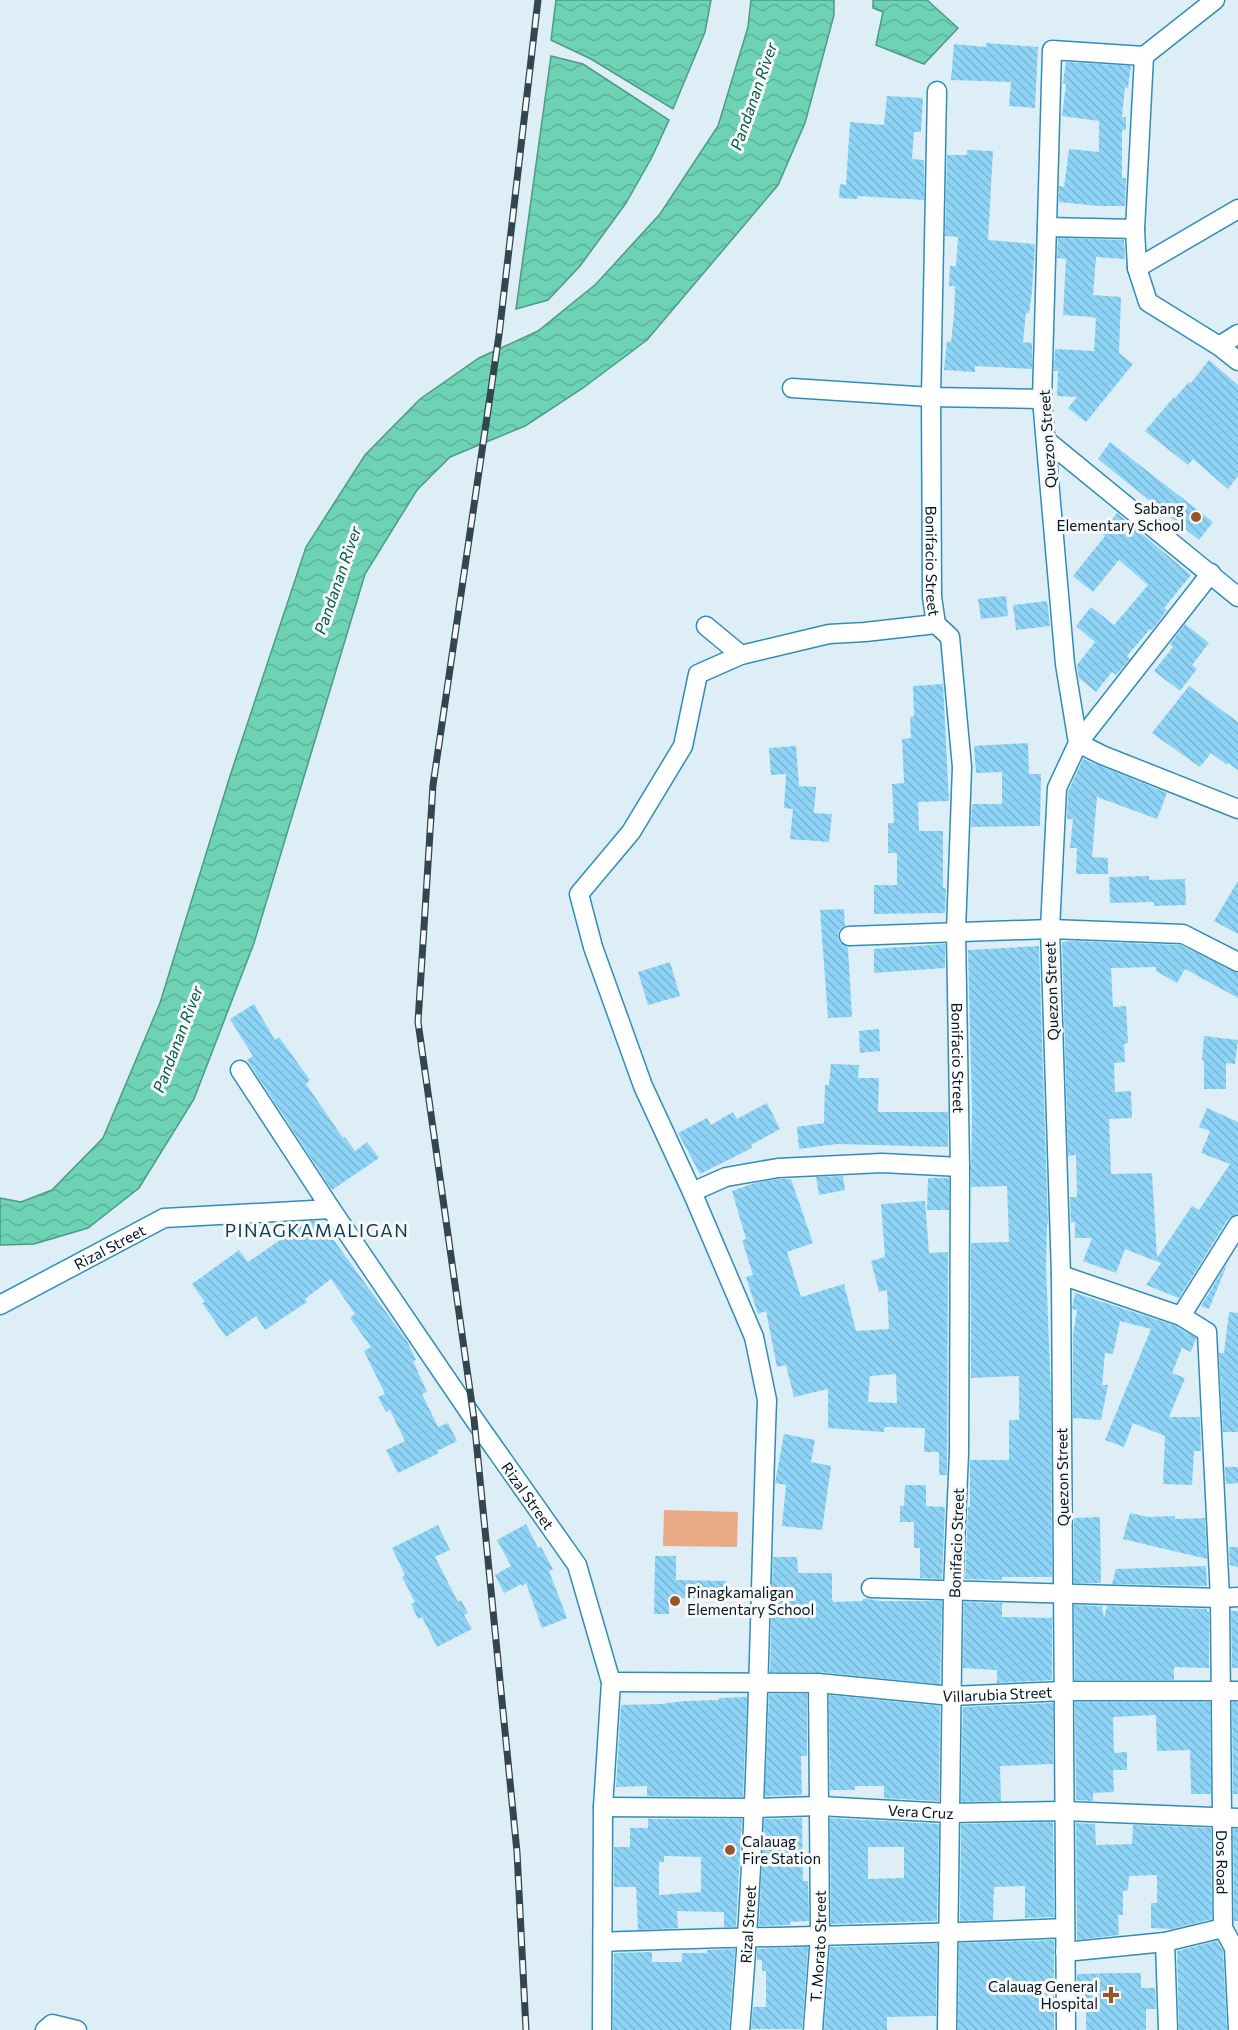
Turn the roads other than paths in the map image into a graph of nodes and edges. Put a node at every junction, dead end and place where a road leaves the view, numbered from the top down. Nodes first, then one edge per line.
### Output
1 (1215, 0) edge
2 (1144, 56) junction
3 (937, 91) dead end
4 (1238, 209) edge
5 (1047, 227) junction
6 (1135, 229) junction
7 (1137, 268) junction
8 (1238, 334) edge
9 (1219, 346) junction
10 (1238, 361) edge
11 (792, 388) dead end
12 (932, 397) junction
13 (1042, 399) junction
14 (1046, 440) junction
15 (1211, 573) junction
16 (1238, 597) edge
17 (936, 624) junction
18 (706, 626) dead end
19 (741, 655) junction
20 (1078, 743) junction
21 (1238, 809) edge
22 (1050, 929) junction
23 (956, 931) junction
24 (849, 936) dead end
25 (1238, 962) edge
26 (240, 1070) dead end
27 (960, 1167) junction
28 (692, 1192) junction
29 (331, 1209) junction
30 (1238, 1225) edge
31 (1060, 1275) junction
32 (0, 1305) edge
33 (1181, 1316) junction
34 (871, 1588) dead end
35 (953, 1591) junction
36 (1064, 1594) junction
37 (1229, 1597) edge
38 (611, 1682) junction
39 (818, 1683) junction
40 (758, 1684) junction
41 (1063, 1691) junction
42 (1229, 1692) edge
43 (952, 1696) junction
44 (820, 1806) junction
45 (603, 1807) junction
46 (755, 1808) junction
47 (1064, 1811) junction
48 (949, 1813) junction
49 (1229, 1818) edge
50 (1065, 1928) junction
51 (1223, 1928) junction
52 (948, 1933) junction
53 (820, 1935) junction
54 (748, 1936) junction
55 (603, 1942) junction
56 (1165, 1942) junction
57 (1236, 1948) edge
58 (1065, 1952) junction
59 (45, 2030) edge
60 (77, 2030) edge
61 (602, 2030) edge
62 (740, 2030) edge
63 (813, 2030) edge
64 (947, 2030) edge
65 (1066, 2030) edge
66 (1168, 2030) edge
67 (1238, 2030) edge

1 - 2 street
2 - 5 street, Quezon Street
2 - 6 street
3 - 12 street, Bonifacio Street
4 - 7 street
5 - 6 street
5 - 13 street, Quezon Street
6 - 7 street
7 - 9 street
8 - 9 street
9 - 10 street
11 - 12 street
12 - 13 street
12 - 17 street, Bonifacio Street
13 - 14 street, Quezon Street
14 - 15 street
14 - 20 street, Quezon Street
15 - 16 street
15 - 20 street
17 - 19 street
17 - 23 street, Bonifacio Street
18 - 19 street
19 - 28 street, Rizal Street
20 - 21 street
20 - 22 street, Quezon Street
22 - 23 street
22 - 25 street
22 - 31 street, Quezon Street
23 - 24 street
23 - 27 street, Bonifacio Street
26 - 29 street
27 - 28 street
27 - 35 street, Bonifacio Street
28 - 40 street, Rizal Street
29 - 32 street, Rizal Street
29 - 38 street, Rizal Street
30 - 33 street
31 - 33 street
31 - 36 street, Quezon Street
33 - 37 street, Dos Road
34 - 35 street
35 - 36 street
35 - 43 street, Bonifacio Street
36 - 37 street
36 - 41 street, Quezon Street
37 - 42 street, Dos Road
38 - 40 street
38 - 45 street, Rizal Street
39 - 40 street, Villarubia Street
39 - 43 street, Villarubia Street
39 - 44 street, T. Morato Street
40 - 46 street, Rizal Street
41 - 42 street, Villarubia Street
41 - 43 street, Villarubia Street
41 - 47 street, Quezon Street
42 - 49 street, Dos Road
43 - 48 street, Bonifacio Street
44 - 46 street, Vera Cruz
44 - 48 street, Vera Cruz
44 - 53 street, T. Morato Street
45 - 46 street, Vera Cruz
45 - 55 street, Rizal Street
46 - 54 street, Rizal Street
47 - 48 street, Vera Cruz
47 - 49 street, Vera Cruz
47 - 50 street, Quezon Street
48 - 52 street, Bonifacio Street
49 - 51 street, Dos Road
50 - 52 street
50 - 58 street, Quezon Street
51 - 56 street
51 - 57 street, Dos Road
52 - 53 street
52 - 64 street, Bonifacio Street
53 - 54 street
53 - 63 street, T. Morato Street
54 - 55 street
54 - 62 street, Rizal Street
55 - 61 street, Rizal Street
56 - 58 street
56 - 66 street
57 - 67 street, Dos Road
58 - 65 street, Quezon Street
59 - 60 street

